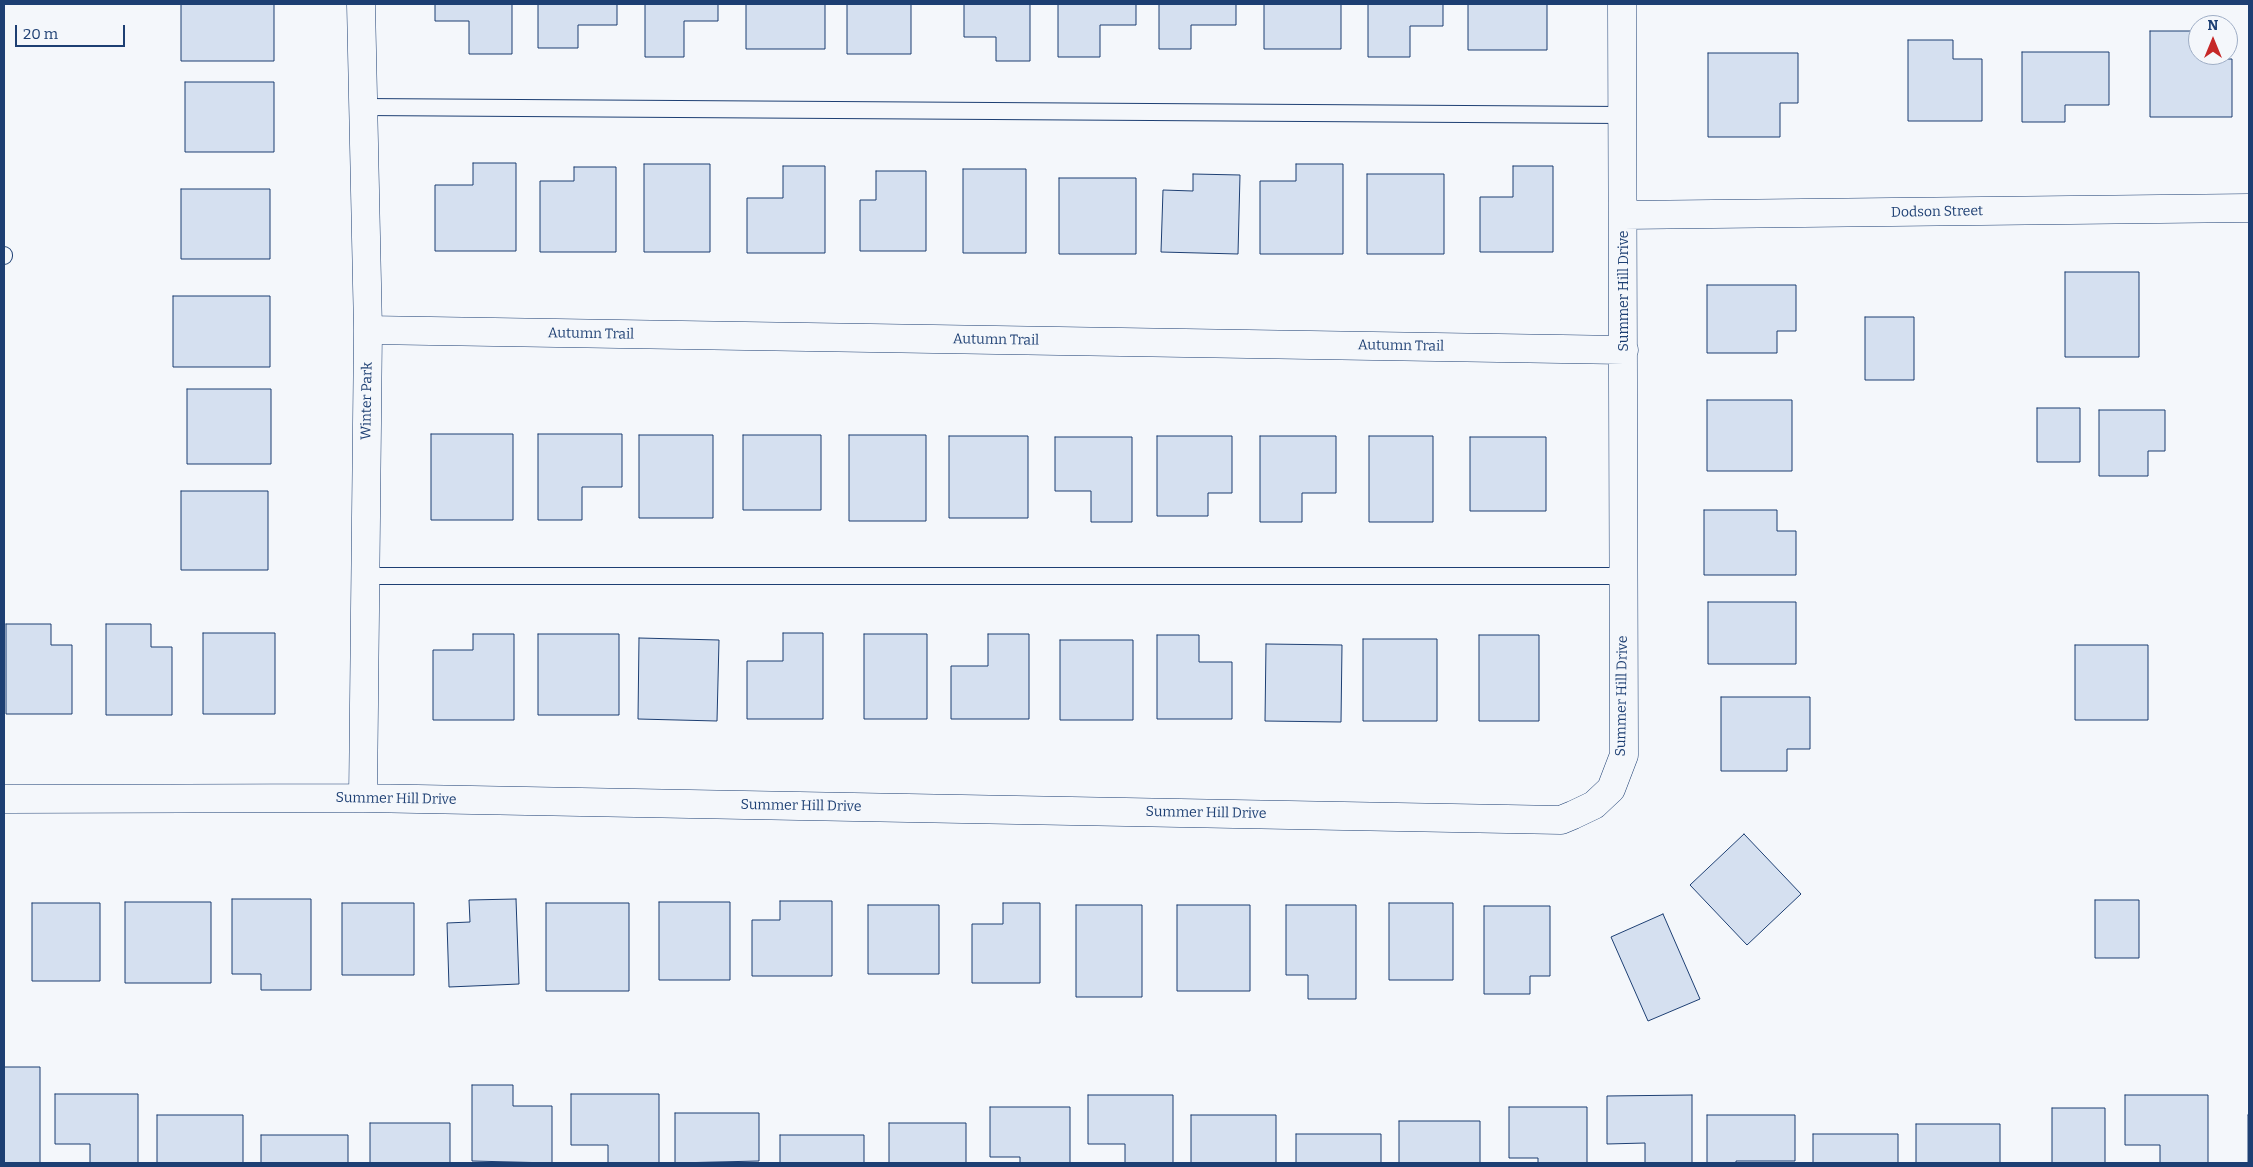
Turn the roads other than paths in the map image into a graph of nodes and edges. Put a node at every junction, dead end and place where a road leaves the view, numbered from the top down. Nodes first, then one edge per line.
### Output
1 (361, 4) edge
2 (1622, 4) edge
3 (364, 108) junction
4 (1622, 115) junction
5 (2249, 208) edge
6 (1624, 216) junction
7 (368, 330) junction
8 (1624, 350) junction
9 (366, 576) junction
10 (1624, 576) junction
11 (364, 798) junction
12 (4, 800) edge

1 - 3 street, Winter Park
2 - 4 street, Summer Hill Drive
3 - 4 lane
3 - 7 street, Winter Park
4 - 6 street, Summer Hill Drive
5 - 6 street, Dodson Street
6 - 8 street, Summer Hill Drive
7 - 8 street, Autumn Trail
7 - 9 street, Winter Park
8 - 10 street, Summer Hill Drive
9 - 10 lane
9 - 11 street, Winter Park
10 - 11 street, Summer Hill Drive
11 - 12 street, Summer Hill Drive

